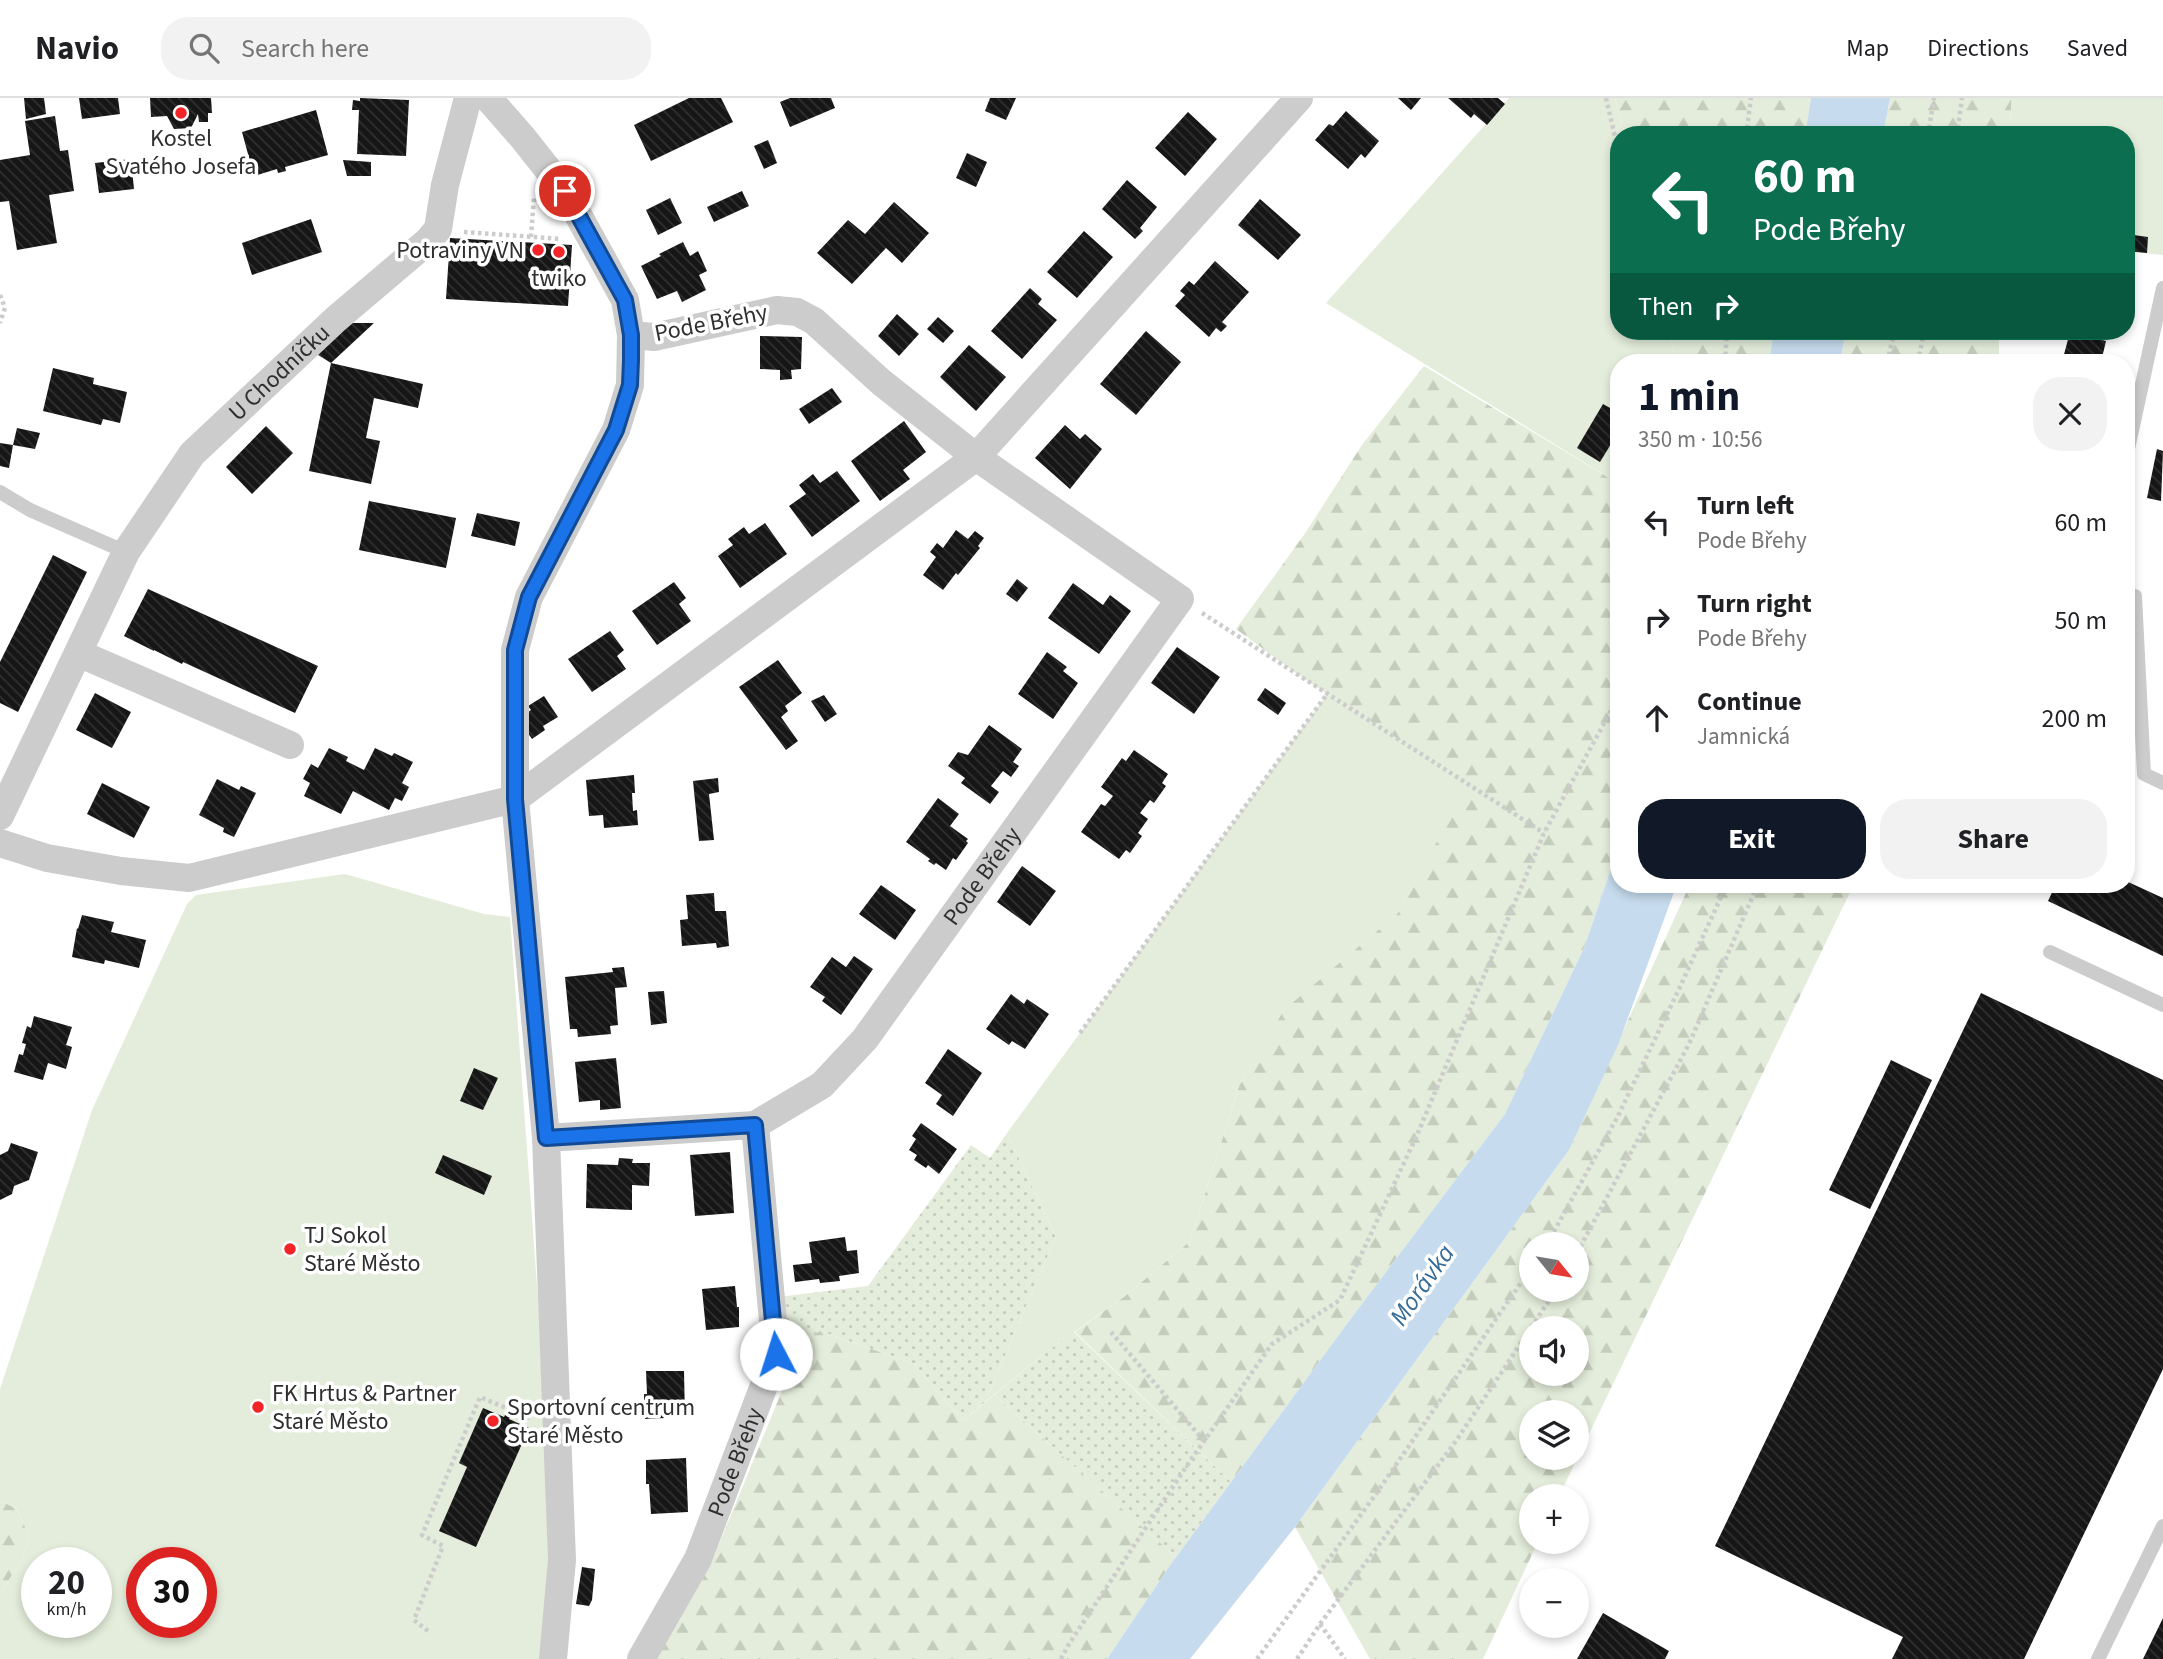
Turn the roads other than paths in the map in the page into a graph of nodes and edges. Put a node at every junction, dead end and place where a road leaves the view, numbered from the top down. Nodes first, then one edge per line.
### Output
1 (468, 98) edge
2 (488, 98) edge
3 (1299, 98) edge
4 (2163, 288) edge
5 (631, 335) junction
6 (2135, 417) edge
7 (976, 457) junction
8 (0, 492) edge
9 (126, 552) junction
10 (2135, 596) dead end
11 (78, 653) junction
12 (290, 745) dead end
13 (2163, 783) edge
14 (515, 799) junction
15 (0, 816) edge
16 (0, 843) edge
17 (2050, 953) dead end
18 (2163, 1005) edge
19 (755, 1125) junction
20 (546, 1138) junction
21 (2163, 1526) edge
22 (553, 1659) edge
23 (641, 1659) edge
24 (2098, 1659) edge

1 - 9 street, U Chodníčku
2 - 5 street
3 - 7 street
4 - 6 lane
5 - 7 street, Pode Břehy
5 - 14 street, Pode Břehy
7 - 14 street
7 - 19 street, Pode Břehy
8 - 9 lane
9 - 11 street, U Chodníčku
10 - 13 lane
11 - 12 street
11 - 15 street, U Chodníčku
14 - 16 street
14 - 20 street, Pode Břehy
17 - 18 lane
19 - 20 street, Pode Břehy
19 - 23 street, Pode Břehy
20 - 22 street, Pode Břehy
21 - 24 lane

